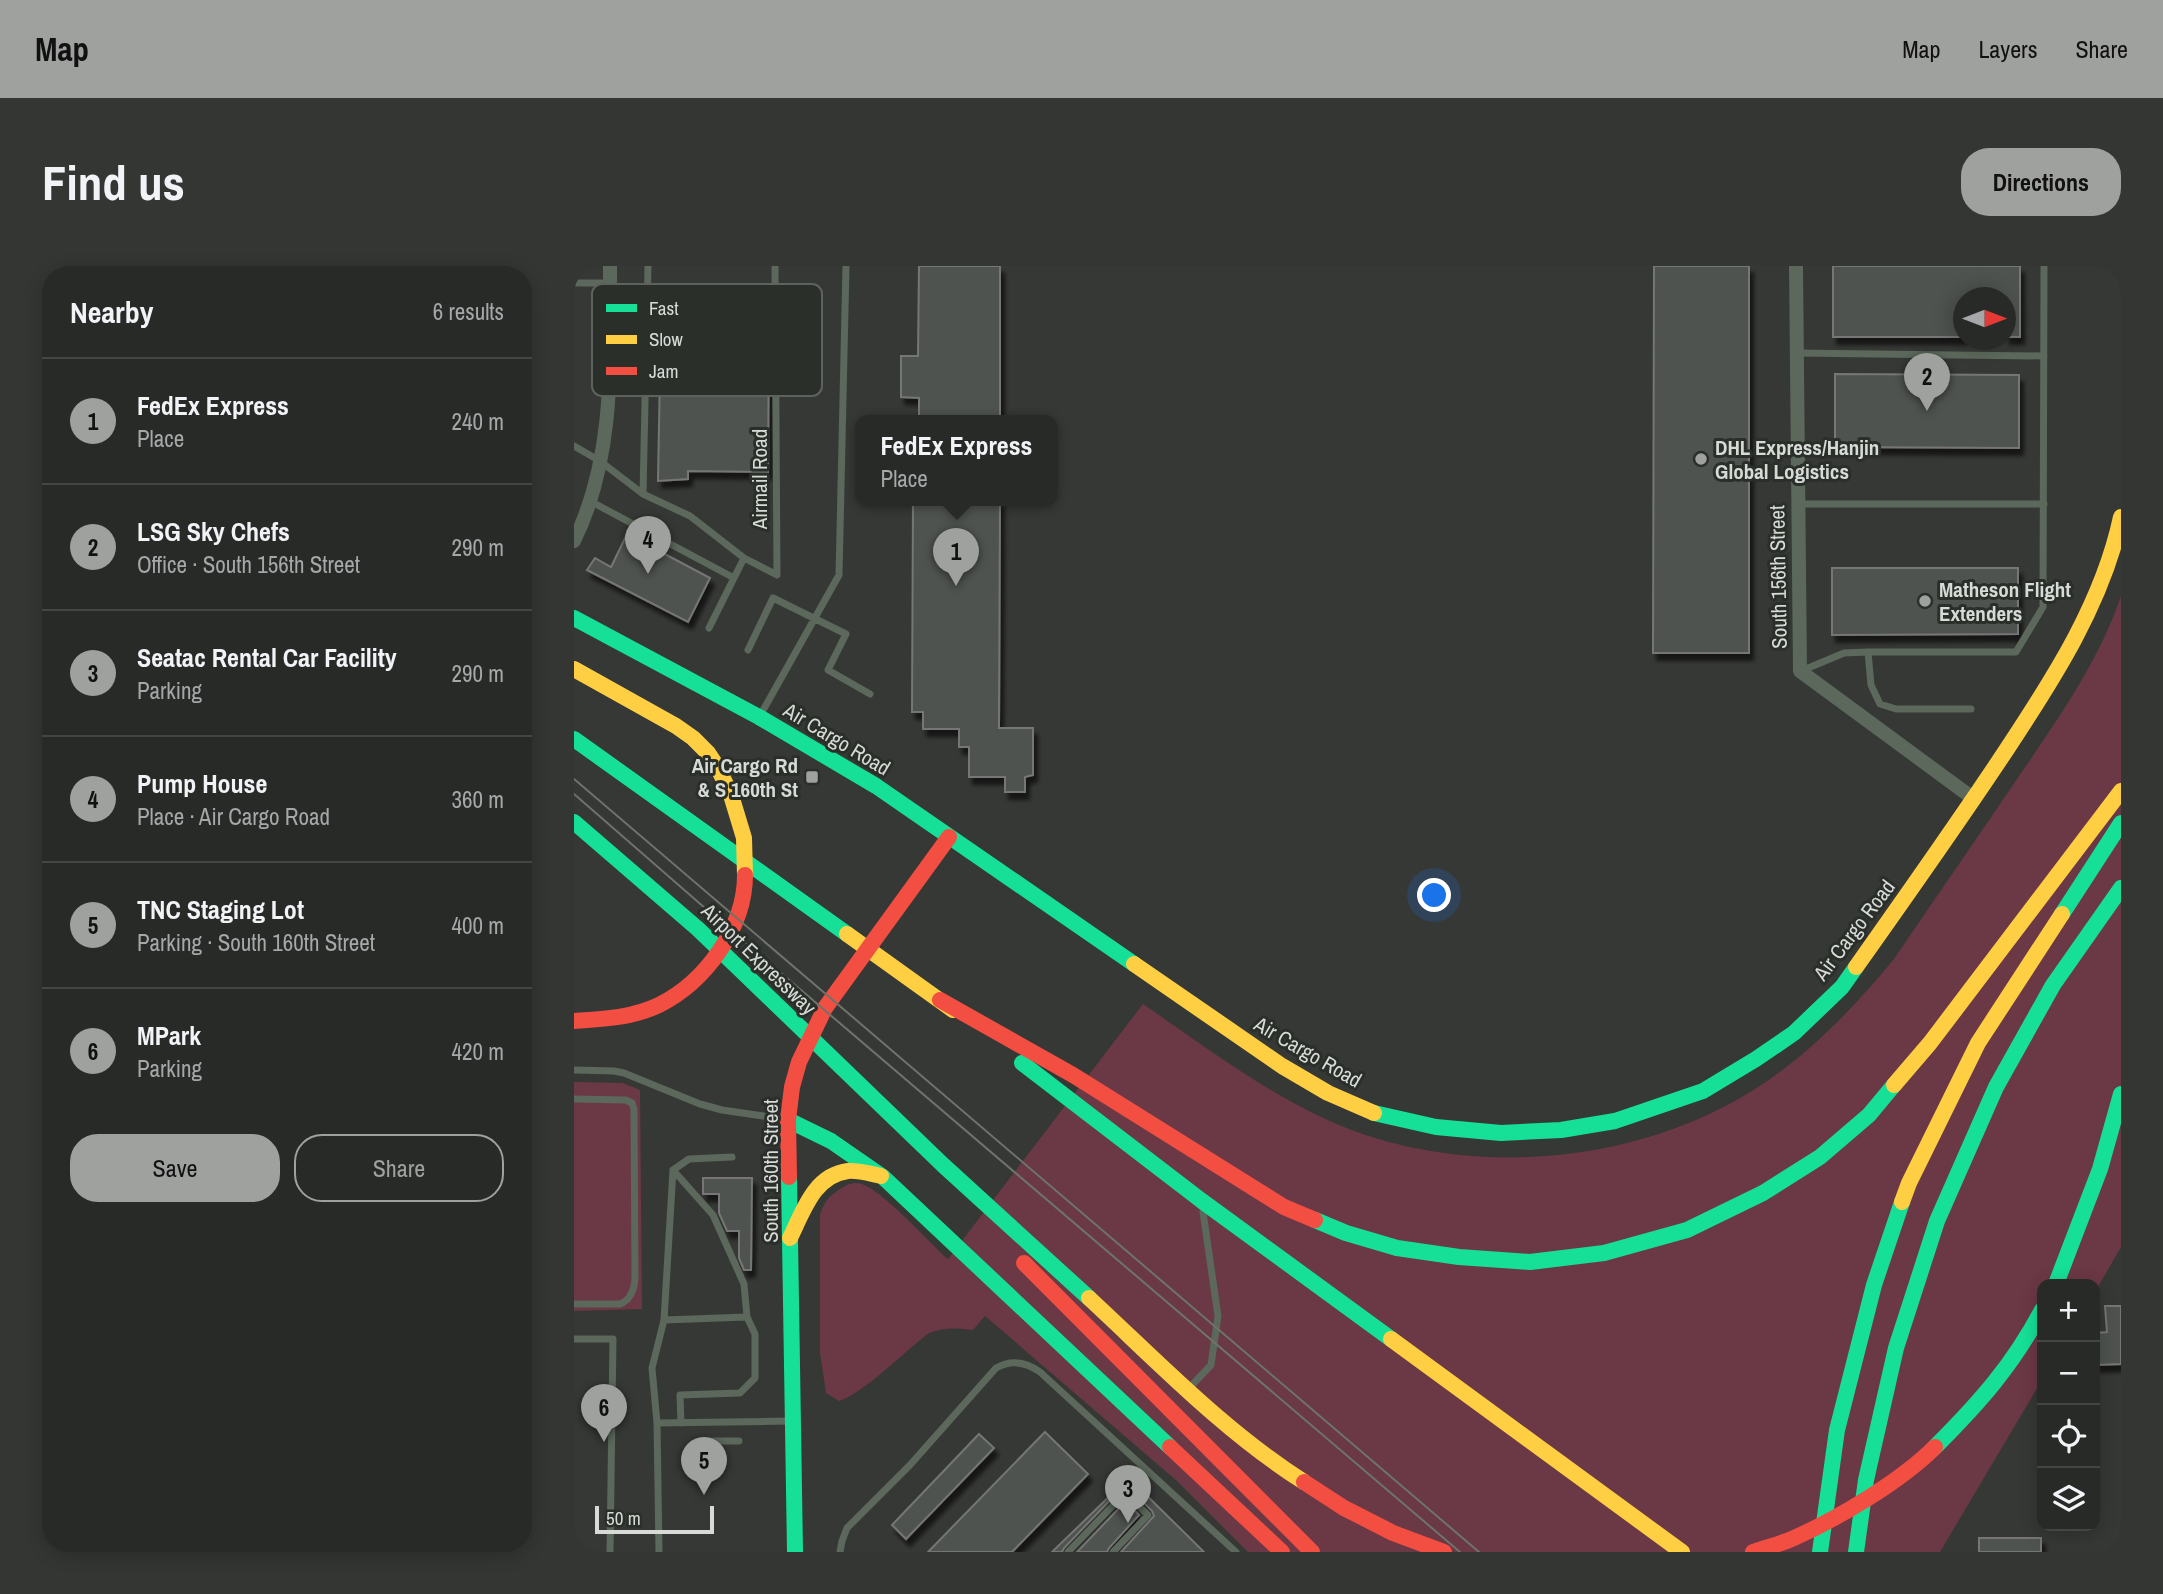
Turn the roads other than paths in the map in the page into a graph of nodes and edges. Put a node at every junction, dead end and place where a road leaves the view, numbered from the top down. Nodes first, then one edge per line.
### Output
1 (610, 266) edge
2 (648, 266) edge
3 (775, 266) edge
4 (845, 266) edge
5 (1796, 266) edge
6 (2044, 266) edge
7 (574, 283) edge
8 (610, 283) joint
9 (648, 284) edge
10 (775, 284) edge
11 (1796, 353) junction
12 (2044, 356) junction
13 (609, 396) edge
14 (645, 396) edge
15 (776, 396) edge
16 (574, 446) edge
17 (600, 461) junction
18 (643, 494) junction
19 (589, 500) junction
20 (1798, 504) junction
21 (2044, 504) junction
22 (2121, 517) edge
23 (574, 541) edge
24 (744, 558) junction
25 (734, 578) junction
26 (574, 618) edge
27 (814, 619) junction
28 (709, 628) dead end
29 (748, 650) dead end
30 (1868, 652) junction
31 (574, 669) edge
32 (1800, 671) junction
33 (870, 694) dead end
34 (1971, 709) dead end
35 (759, 717) junction
36 (574, 739) edge
37 (2121, 791) edge
38 (1974, 799) junction
39 (574, 822) edge
40 (2121, 823) edge
41 (949, 837) junction
42 (2121, 888) edge
43 (940, 1000) junction
44 (574, 1021) edge
45 (574, 1070) edge
46 (2121, 1094) edge
47 (574, 1099) edge
48 (788, 1120) junction
49 (909, 1133) junction
50 (732, 1157) dead end
51 (673, 1170) junction
52 (883, 1177) junction
53 (1202, 1201) junction
54 (981, 1220) dead end
55 (790, 1238) junction
56 (1009, 1248) dead end
57 (2058, 1279) edge
58 (574, 1304) edge
59 (747, 1317) junction
60 (2037, 1319) edge
61 (664, 1321) junction
62 (574, 1339) edge
63 (1188, 1390) junction
64 (794, 1421) junction
65 (657, 1423) junction
66 (681, 1423) junction
67 (701, 1441) dead end
68 (739, 1441) dead end
69 (1119, 1486) dead end
70 (1126, 1492) junction
71 (610, 1552) edge
72 (659, 1552) edge
73 (795, 1552) edge
74 (841, 1552) edge
75 (1068, 1552) edge
76 (1113, 1552) edge
77 (1236, 1552) edge
78 (1282, 1552) edge
79 (1312, 1552) edge
80 (1444, 1552) edge
81 (1682, 1552) edge
82 (1753, 1552) edge
83 (1820, 1552) edge
84 (1856, 1552) edge

1 - 8 street
2 - 9 lane
3 - 10 lane, Airmail Road
4 - 27 lane
5 - 11 street, South 156th Street
6 - 12 lane
7 - 8 lane
11 - 12 lane
11 - 20 street, South 156th Street
12 - 21 lane
13 - 17 street
14 - 18 lane
15 - 24 lane, Airmail Road
16 - 17 lane
17 - 18 lane
17 - 19 street
18 - 24 lane
19 - 23 street
19 - 25 lane
20 - 21 lane
20 - 32 street, South 156th Street
21 - 30 lane
22 - 38 main road, Air Cargo Road
24 - 25 lane, Airmail Road
25 - 28 lane, Airmail Road
26 - 35 main road, Air Cargo Road
27 - 29 lane
27 - 33 lane
27 - 35 lane
30 - 32 lane
30 - 34 lane
31 - 44 main road
32 - 38 street, South 156th Street
35 - 41 main road, Air Cargo Road
36 - 43 main road
37 - 43 main road
38 - 41 main road, Air Cargo Road
39 - 49 main road, Airport Expressway
40 - 83 main road
41 - 48 main road, South 160th Street
42 - 84 main road
43 - 53 main road
45 - 48 lane
46 - 57 main road
47 - 58 lane
48 - 52 main road
48 - 55 main road, South 160th Street
49 - 54 main road
49 - 63 main road
50 - 51 lane
51 - 59 lane
51 - 61 lane
52 - 55 main road
52 - 78 main road
53 - 63 lane
53 - 81 main road
55 - 64 main road, South 160th Street
56 - 79 main road
59 - 61 lane
59 - 66 lane
60 - 82 main road
61 - 65 lane
62 - 71 lane
63 - 80 main road
64 - 66 lane
64 - 73 main road, South 160th Street
65 - 66 lane
65 - 72 lane
67 - 68 lane
69 - 70 lane
70 - 75 lane
70 - 76 lane
74 - 77 lane

